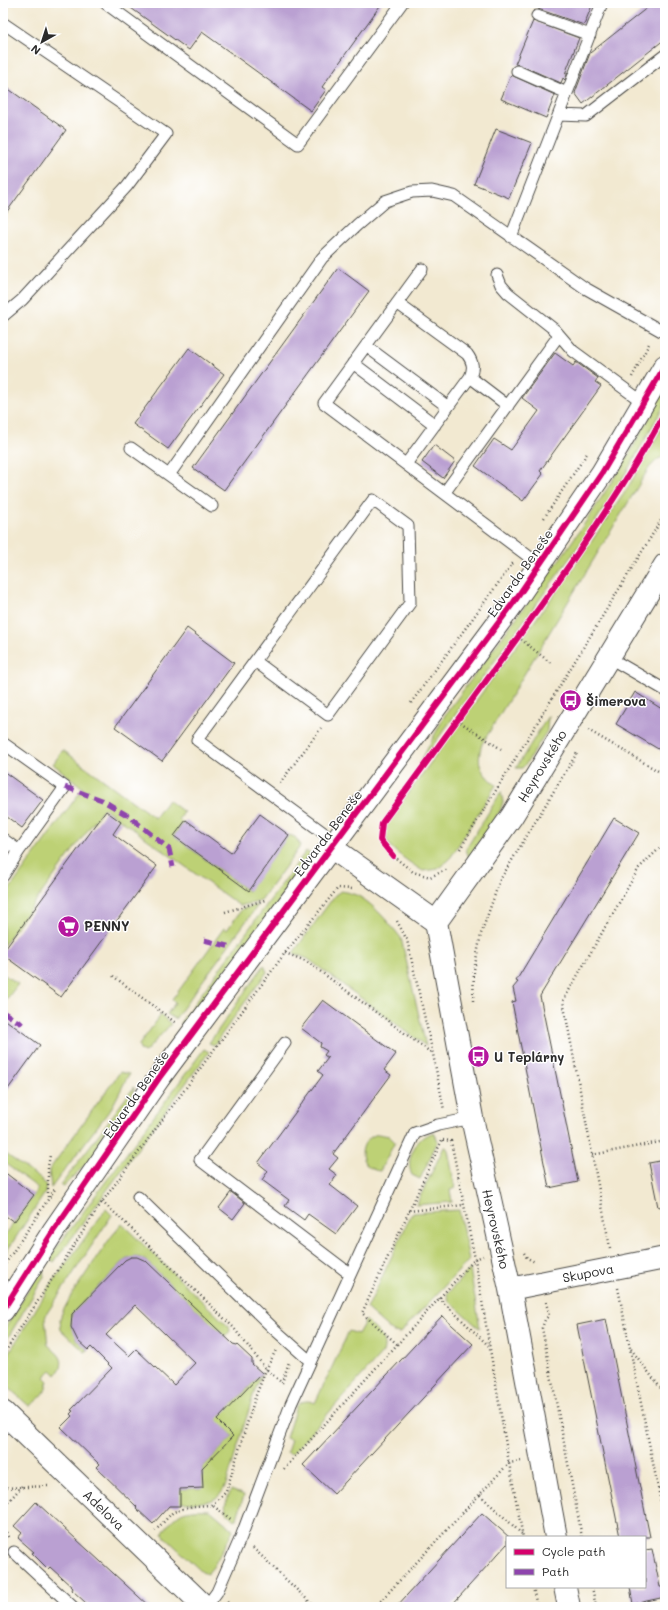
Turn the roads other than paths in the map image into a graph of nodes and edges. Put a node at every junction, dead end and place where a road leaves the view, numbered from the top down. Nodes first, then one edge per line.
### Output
1 (105, 3) edge
2 (402, 3) edge
3 (602, 3) edge
4 (537, 16) dead end
5 (3, 23) edge
6 (590, 35) junction
7 (665, 55) edge
8 (517, 71) dead end
9 (567, 93) junction
10 (559, 115) junction
11 (511, 237) junction
12 (422, 269) dead end
13 (497, 275) dead end
14 (397, 303) junction
15 (3, 316) edge
16 (661, 331) edge
17 (559, 335) junction
18 (366, 346) junction
19 (354, 363) junction
20 (665, 366) edge
21 (470, 377) junction
22 (644, 403) junction
23 (508, 406) junction
24 (448, 407) junction
25 (435, 424) junction
26 (131, 448) dead end
27 (406, 464) junction
28 (169, 475) junction
29 (445, 492) junction
30 (212, 506) dead end
31 (540, 565) junction
32 (665, 565) edge
33 (608, 658) junction
34 (255, 661) junction
35 (665, 690) edge
36 (3, 743) edge
37 (3, 839) edge
38 (334, 845) junction
39 (19, 851) junction
40 (3, 876) edge
41 (436, 922) junction
42 (285, 1043) dead end
43 (472, 1118) junction
44 (138, 1197) dead end
45 (665, 1258) edge
46 (350, 1274) junction
47 (510, 1289) junction
48 (3, 1310) edge
49 (310, 1361) junction
50 (3, 1412) edge
51 (556, 1536) edge
52 (14, 1552) dead end
53 (565, 1588) edge
54 (73, 1607) edge
55 (206, 1607) edge
56 (569, 1607) edge

1 - 2 lane
3 - 6 lane
4 - 6 lane
5 - 15 lane
6 - 9 lane
7 - 10 lane
8 - 9 lane
9 - 10 lane
10 - 11 lane
11 - 16 lane
11 - 28 lane
12 - 14 lane
13 - 17 lane
14 - 18 lane
14 - 21 lane
17 - 22 lane
17 - 23 lane
18 - 19 lane
18 - 24 lane
19 - 25 lane
19 - 27 lane
20 - 22 street, Edvarda Beneše
21 - 23 lane
21 - 24 lane
22 - 31 street, Edvarda Beneše
23 - 29 lane
24 - 25 lane
25 - 27 lane
26 - 28 lane
27 - 29 lane
28 - 30 lane
29 - 31 lane
31 - 38 street, Edvarda Beneše
32 - 33 street, Heyrovského
33 - 35 lane
33 - 41 street, Heyrovského
34 - 34 lane
34 - 38 lane
36 - 39 lane
37 - 39 lane
38 - 41 street
38 - 48 street, Edvarda Beneše
39 - 40 lane
41 - 43 street, Heyrovského
42 - 46 lane
43 - 46 lane
43 - 47 street, Heyrovského
44 - 49 lane
45 - 47 street, Skupova
46 - 49 lane
47 - 51 street, Heyrovského
49 - 55 lane
50 - 55 street, Adelova
52 - 54 lane
53 - 56 street

